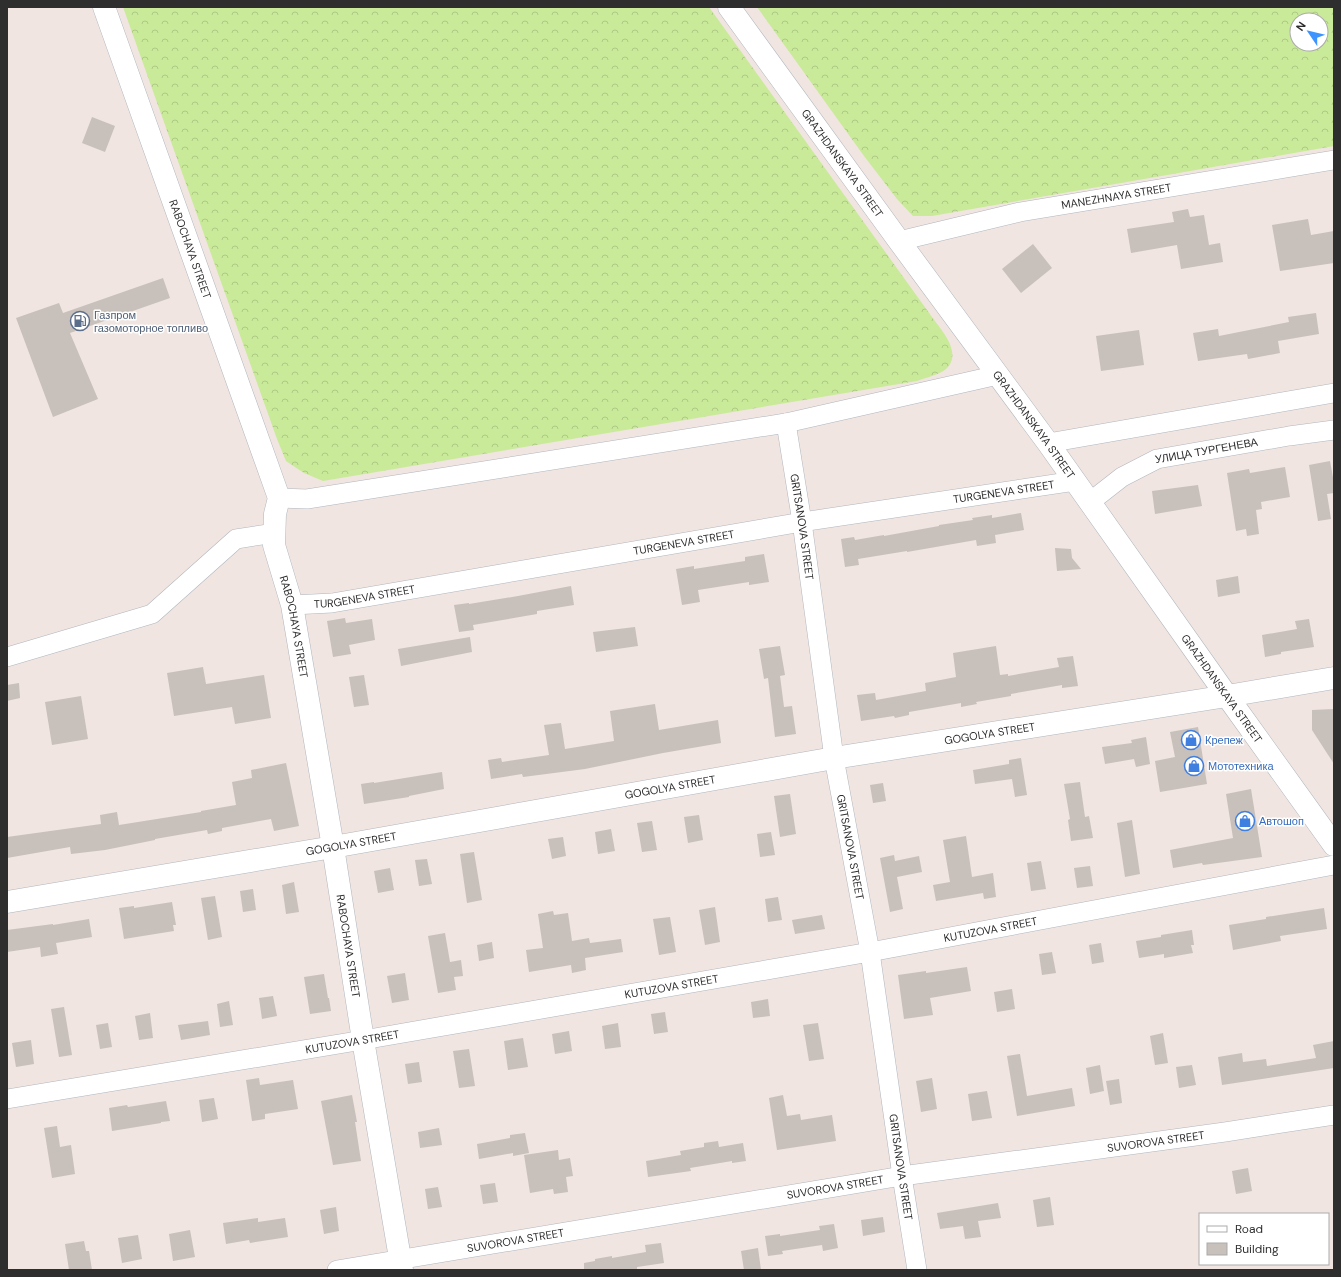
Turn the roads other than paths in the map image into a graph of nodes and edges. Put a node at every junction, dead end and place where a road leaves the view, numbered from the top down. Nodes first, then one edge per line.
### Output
1 (104, 7) edge
2 (730, 7) edge
3 (1334, 160) edge
4 (899, 241) junction
5 (998, 375) junction
6 (1334, 393) edge
7 (786, 423) junction
8 (1334, 430) edge
9 (1048, 443) junction
10 (1075, 481) junction
11 (279, 498) junction
12 (1090, 502) junction
13 (802, 522) junction
14 (275, 533) junction
15 (292, 605) junction
16 (7, 657) edge
17 (1334, 678) edge
18 (1227, 696) junction
19 (834, 758) junction
20 (1334, 845) edge
21 (333, 847) junction
22 (1334, 865) edge
23 (7, 902) edge
24 (870, 952) junction
25 (363, 1040) junction
26 (7, 1099) edge
27 (1334, 1115) edge
28 (902, 1176) junction
29 (401, 1265) edge
30 (338, 1270) edge
31 (917, 1270) edge

1 - 11 main road, RABOCHAYA STREET
2 - 4 main road, GRAZHDANSKAYA STREET
3 - 4 street, MANEZHNAYA STREET
4 - 5 main road, GRAZHDANSKAYA STREET
5 - 7 street
5 - 9 main road, GRAZHDANSKAYA STREET
6 - 9 street
7 - 11 street
7 - 13 street, GRITSANOVA STREET
8 - 12 street, УЛИЦА ТУРГЕНЕВА
9 - 10 main road, GRAZHDANSKAYA STREET
10 - 12 main road, GRAZHDANSKAYA STREET
10 - 13 street, TURGENEVA STREET
11 - 14 main road, RABOCHAYA STREET
12 - 18 main road, GRAZHDANSKAYA STREET
13 - 15 street, TURGENEVA STREET
13 - 19 street, GRITSANOVA STREET
14 - 15 main road, RABOCHAYA STREET
14 - 16 street
15 - 21 main road, RABOCHAYA STREET
17 - 18 main road, GOGOLYA STREET
18 - 19 main road, GOGOLYA STREET
18 - 20 main road, GRAZHDANSKAYA STREET
19 - 21 main road, GOGOLYA STREET
19 - 24 street, GRITSANOVA STREET
21 - 23 main road, GOGOLYA STREET
21 - 25 main road, RABOCHAYA STREET
22 - 24 street, KUTUZOVA STREET
24 - 25 street, KUTUZOVA STREET
24 - 28 street, GRITSANOVA STREET
25 - 26 street, KUTUZOVA STREET
25 - 29 main road, RABOCHAYA STREET
27 - 28 street, SUVOROVA STREET
28 - 29 street, SUVOROVA STREET
28 - 31 street, GRITSANOVA STREET
29 - 30 street, SUVOROVA STREET

